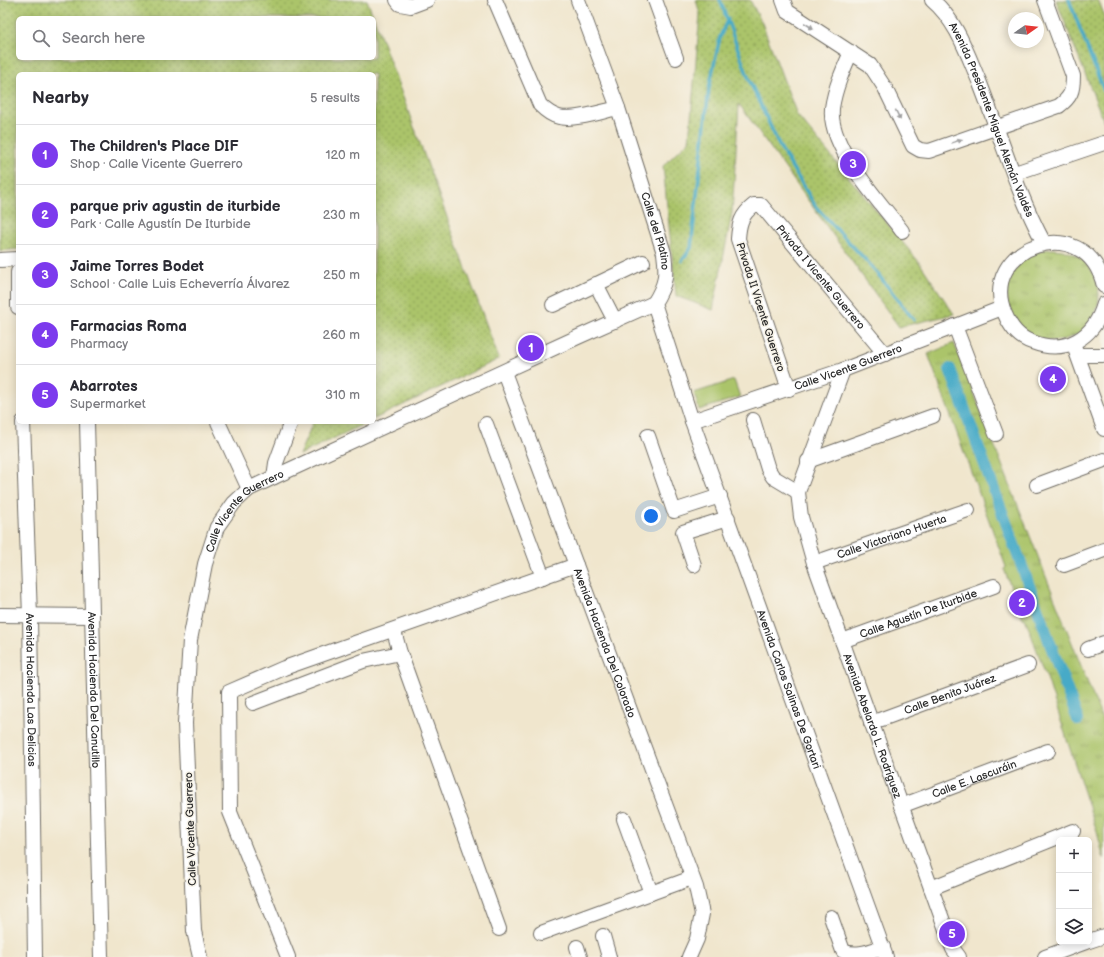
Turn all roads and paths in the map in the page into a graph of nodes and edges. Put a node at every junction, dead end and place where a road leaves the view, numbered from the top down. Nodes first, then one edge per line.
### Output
1 (397, 0) edge
2 (427, 0) edge
3 (495, 0) edge
4 (578, 0) edge
5 (655, 0) edge
6 (783, 0) edge
7 (932, 0) edge
8 (1045, 0) edge
9 (850, 52) junction
10 (676, 58) dead end
11 (618, 108) junction
12 (998, 127) junction
13 (1104, 143) edge
14 (1015, 173) junction
15 (754, 205) joint
16 (902, 231) dead end
17 (1044, 243) junction
18 (16, 259) edge
19 (0, 260) edge
20 (642, 262) dead end
21 (1103, 279) edge
22 (596, 284) junction
23 (654, 303) junction
24 (1104, 304) edge
25 (553, 305) dead end
26 (1002, 308) junction
27 (615, 321) junction
28 (955, 326) junction
29 (1075, 349) junction
30 (885, 354) junction
31 (1104, 355) edge
32 (843, 370) junction
33 (504, 372) junction
34 (789, 389) junction
35 (1098, 394) edge
36 (933, 416) dead end
37 (753, 420) dead end
38 (692, 421) junction
39 (22, 424) edge
40 (87, 424) edge
41 (219, 424) edge
42 (290, 424) edge
43 (486, 424) dead end
44 (1104, 429) edge
45 (996, 434) dead end
46 (648, 436) dead end
47 (1104, 460) edge
48 (808, 461) junction
49 (274, 477) junction
50 (1037, 485) dead end
51 (249, 489) junction
52 (798, 492) junction
53 (720, 496) junction
54 (968, 510) dead end
55 (674, 511) junction
56 (728, 518) junction
57 (683, 532) junction
58 (1104, 550) edge
59 (814, 563) junction
60 (576, 565) junction
61 (694, 565) dead end
62 (1064, 565) dead end
63 (543, 577) junction
64 (994, 586) dead end
65 (0, 615) edge
66 (30, 616) junction
67 (91, 616) junction
68 (394, 630) junction
69 (842, 641) junction
70 (1104, 643) edge
71 (1088, 649) dead end
72 (400, 654) junction
73 (1028, 666) dead end
74 (253, 703) dead end
75 (871, 723) junction
76 (1048, 751) dead end
77 (901, 806) junction
78 (624, 819) dead end
79 (1073, 831) dead end
80 (692, 878) junction
81 (931, 888) junction
82 (651, 893) junction
83 (831, 917) dead end
84 (500, 929) dead end
85 (541, 932) dead end
86 (604, 936) dead end
87 (1104, 936) edge
88 (1082, 947) edge
89 (884, 952) edge
90 (35, 957) edge
91 (102, 957) edge
92 (200, 957) edge
93 (288, 957) edge
94 (609, 957) edge
95 (689, 957) edge
96 (959, 957) edge
97 (1045, 957) edge

1 - 2 street
3 - 11 street
4 - 11 street, Calle del Platino
5 - 10 street
6 -> 9 street
7 - 12 street, Avenida Presidente Miguel Alemán Valdés
8 - 12 street
9 -> 12 street
9 - 16 street
11 - 23 street, Calle del Platino
12 - 14 street, Avenida Presidente Miguel Alemán Valdés
13 - 14 street
14 - 17 street, Avenida Presidente Miguel Alemán Valdés
15 - 30 street, Privada I Vicente Guerrero
15 - 34 street, Privada II Vicente Guerrero
17 - 21 street
17 - 26 street
18 - 19 street
20 - 22 street
22 - 25 street
22 - 27 street
23 - 27 street, Calle Vicente Guerrero
23 - 38 street
24 - 29 street
26 - 28 street, Calle Vicente Guerrero
26 - 29 street
27 - 33 street, Calle Vicente Guerrero
28 - 30 street, Calle Vicente Guerrero
28 - 45 street
29 - 31 street
29 - 35 street
30 - 32 street, Calle Vicente Guerrero
32 - 34 street, Calle Vicente Guerrero
32 - 48 street, Avenida Abelardo L. Rodríguez
33 - 49 street, Calle Vicente Guerrero
33 - 60 street, Avenida Hacienda Del Colorado
34 - 38 street, Calle Vicente Guerrero
35 - 44 street
36 - 48 street
37 - 52 street
38 - 53 street, Avenida Carlos Salinas De Gortari
39 - 66 street, Avenida Hacienda Las Delicias
40 - 67 street, Avenida Hacienda Del Canutillo
41 - 51 street
42 - 49 street
43 - 63 street
46 - 55 street
47 - 50 street
48 - 52 street, Avenida Abelardo L. Rodríguez
49 - 51 street, Calle Vicente Guerrero
51 - 92 street, Calle Vicente Guerrero
52 - 59 street, Avenida Abelardo L. Rodríguez
53 - 55 street
53 - 56 street, Avenida Carlos Salinas De Gortari
54 - 59 street, Calle Victoriano Huerta
55 - 57 street
56 - 57 street
56 - 89 street, Avenida Carlos Salinas De Gortari
57 - 61 street
58 - 62 street
59 - 69 street, Avenida Abelardo L. Rodríguez
60 - 63 street
60 - 80 street, Avenida Hacienda Del Colorado
63 - 68 street
64 - 69 street, Calle Agustín De Iturbide
65 - 66 street
66 - 67 street
66 - 90 street, Avenida Hacienda Las Delicias
67 - 91 street, Avenida Hacienda Del Canutillo
68 - 72 street
68 - 93 street
69 - 75 street, Avenida Abelardo L. Rodríguez
70 - 71 street
72 - 74 street
72 - 84 street
73 - 75 street, Calle Benito Juárez
75 - 77 street, Avenida Abelardo L. Rodríguez
76 - 77 street, Calle E. Lascuráin
77 - 81 street, Avenida Abelardo L. Rodríguez
78 - 82 street
79 - 81 street
80 - 82 street
80 - 95 street, Avenida Hacienda Del Colorado
81 - 96 street, Avenida Abelardo L. Rodríguez
82 - 85 street
83 - 89 street
86 - 94 street
87 - 88 street
88 - 97 street

